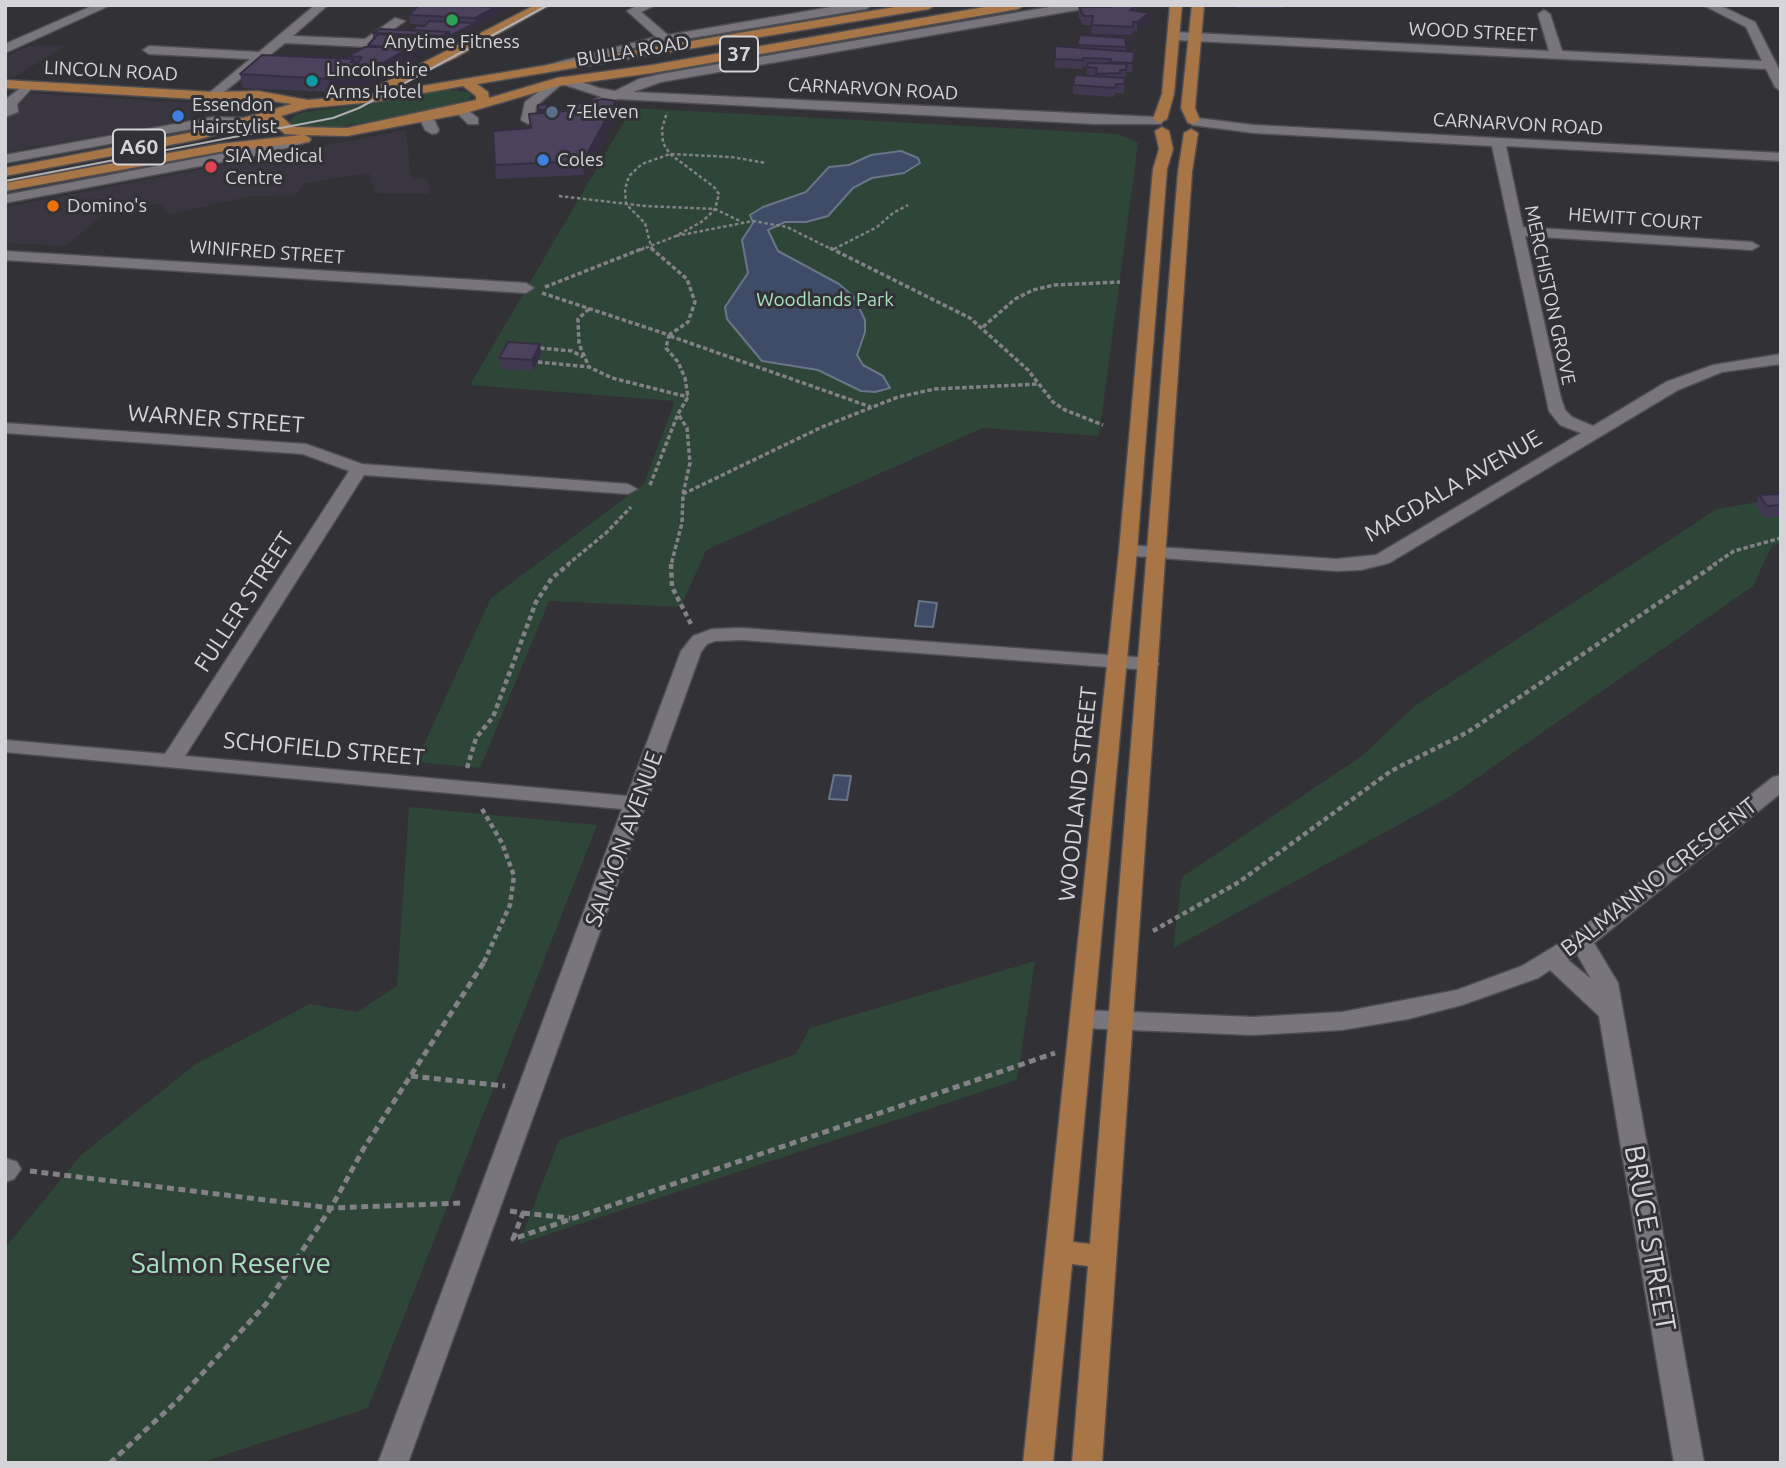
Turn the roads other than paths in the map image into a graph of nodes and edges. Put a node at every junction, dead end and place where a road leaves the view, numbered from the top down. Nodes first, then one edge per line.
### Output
1 (105, 5) edge
2 (322, 5) edge
3 (544, 5) edge
4 (650, 5) edge
5 (866, 5) edge
6 (929, 5) edge
7 (1018, 5) edge
8 (1083, 5) edge
9 (1199, 5) edge
10 (1709, 5) edge
11 (1175, 7) edge
12 (1544, 14) dead end
13 (399, 21) dead end
14 (1174, 37) junction
15 (1195, 38) junction
16 (281, 39) junction
17 (666, 39) junction
18 (5, 49) edge
19 (149, 50) dead end
20 (451, 55) junction
21 (1557, 55) junction
22 (261, 56) junction
23 (1770, 65) junction
24 (543, 71) junction
25 (562, 81) junction
26 (465, 82) junction
27 (5, 84) edge
28 (28, 86) junction
29 (1781, 87) edge
30 (619, 94) junction
31 (214, 96) junction
32 (339, 101) junction
33 (319, 103) junction
34 (462, 110) junction
35 (5, 113) edge
36 (271, 115) junction
37 (473, 121) dead end
38 (248, 122) junction
39 (1158, 125) junction
40 (1194, 127) junction
41 (347, 132) junction
42 (299, 140) junction
43 (1498, 143) junction
44 (1781, 158) edge
45 (5, 159) edge
46 (5, 172) edge
47 (5, 187) edge
48 (5, 199) edge
49 (1155, 231) junction
50 (1516, 231) junction
51 (1181, 232) junction
52 (1752, 246) dead end
53 (5, 255) edge
54 (526, 288) road end
55 (1781, 359) edge
56 (5, 428) edge
57 (1595, 433) junction
58 (359, 469) junction
59 (631, 496) road end
60 (1128, 551) junction
61 (1158, 552) junction
62 (1118, 662) junction
63 (1149, 664) junction
64 (5, 746) edge
65 (171, 761) junction
66 (1781, 782) edge
67 (637, 804) junction
68 (1581, 941) junction
69 (1552, 959) junction
70 (1610, 1012) junction
71 (1082, 1019) junction
72 (1121, 1021) junction
73 (1059, 1251) junction
74 (1103, 1257) junction
75 (393, 1463) edge
76 (1038, 1463) edge
77 (1087, 1463) edge
78 (1689, 1463) edge

1 - 18 street
2 - 16 street
3 - 20 main road
4 - 17 street
5 - 17 street
6 - 24 main road, BULLA ROAD / 37
7 - 25 main road, BULLA ROAD / 37
8 - 30 street
9 - 15 main road
10 - 23 street
11 - 14 main road, WOODLAND STREET
12 - 21 street
13 - 16 street
14 - 15 street, WOOD STREET
14 - 39 main road, WOODLAND STREET
15 - 21 street, WOOD STREET
15 - 40 main road
16 - 22 street
17 - 24 street
19 - 22 street
20 - 26 main road
20 - 32 main road
21 - 23 street, WOOD STREET
22 - 31 street
23 - 29 street
24 - 26 main road, BULLA ROAD / 37
25 - 30 street, CARNARVON ROAD
25 - 30 street
25 - 34 main road, BULLA ROAD / 37
26 - 32 main road, 37
26 - 34 main road
27 - 28 main road, LINCOLN ROAD / 37
28 - 31 main road, LINCOLN ROAD / 37
28 - 35 street
30 - 39 street, CARNARVON ROAD
31 - 33 main road, LINCOLN ROAD / 37
31 - 36 main road, LINCOLN ROAD / 37
32 - 33 main road, 37
33 - 36 main road, 37
34 - 37 street
34 - 41 main road, 37
36 - 38 main road, A60
36 - 41 main road, 37
38 - 45 street
38 - 46 main road, A60
39 - 40 main road
39 - 49 main road, WOODLAND STREET
40 - 43 street, CARNARVON ROAD
40 - 51 main road
41 - 42 main road, A60
42 - 47 main road, A60
42 - 48 street
43 - 44 street, CARNARVON ROAD
43 - 50 street, MERCHISTON GROVE
49 - 51 main road
49 - 60 main road, WOODLAND STREET
50 - 52 street, HEWITT COURT
50 - 57 street, MERCHISTON GROVE
51 - 61 main road
53 - 54 street, WINIFRED STREET
55 - 57 street, MAGDALA AVENUE
56 - 58 street, WARNER STREET
57 - 61 street, MAGDALA AVENUE
58 - 59 street, WARNER STREET
58 - 65 street, FULLER STREET
60 - 61 street, MAGDALA AVENUE
60 - 62 main road, WOODLAND STREET
61 - 63 main road
62 - 63 street
62 - 67 street, SALMON AVENUE
62 - 71 main road, WOODLAND STREET
63 - 72 main road
64 - 65 street, SCHOFIELD STREET
65 - 67 street, SCHOFIELD STREET
66 - 68 street, BALMANNO CRESCENT
67 - 75 street, SALMON AVENUE
68 - 69 street, BALMANNO CRESCENT
68 - 70 street, BRUCE STREET
69 - 70 street
69 - 72 street, BALMANNO CRESCENT
70 - 78 street, BRUCE STREET
71 - 72 street, BALMANNO CRESCENT
71 - 73 main road, WOODLAND STREET
72 - 74 main road
73 - 74 main road
73 - 76 main road, WOODLAND STREET
74 - 77 main road

